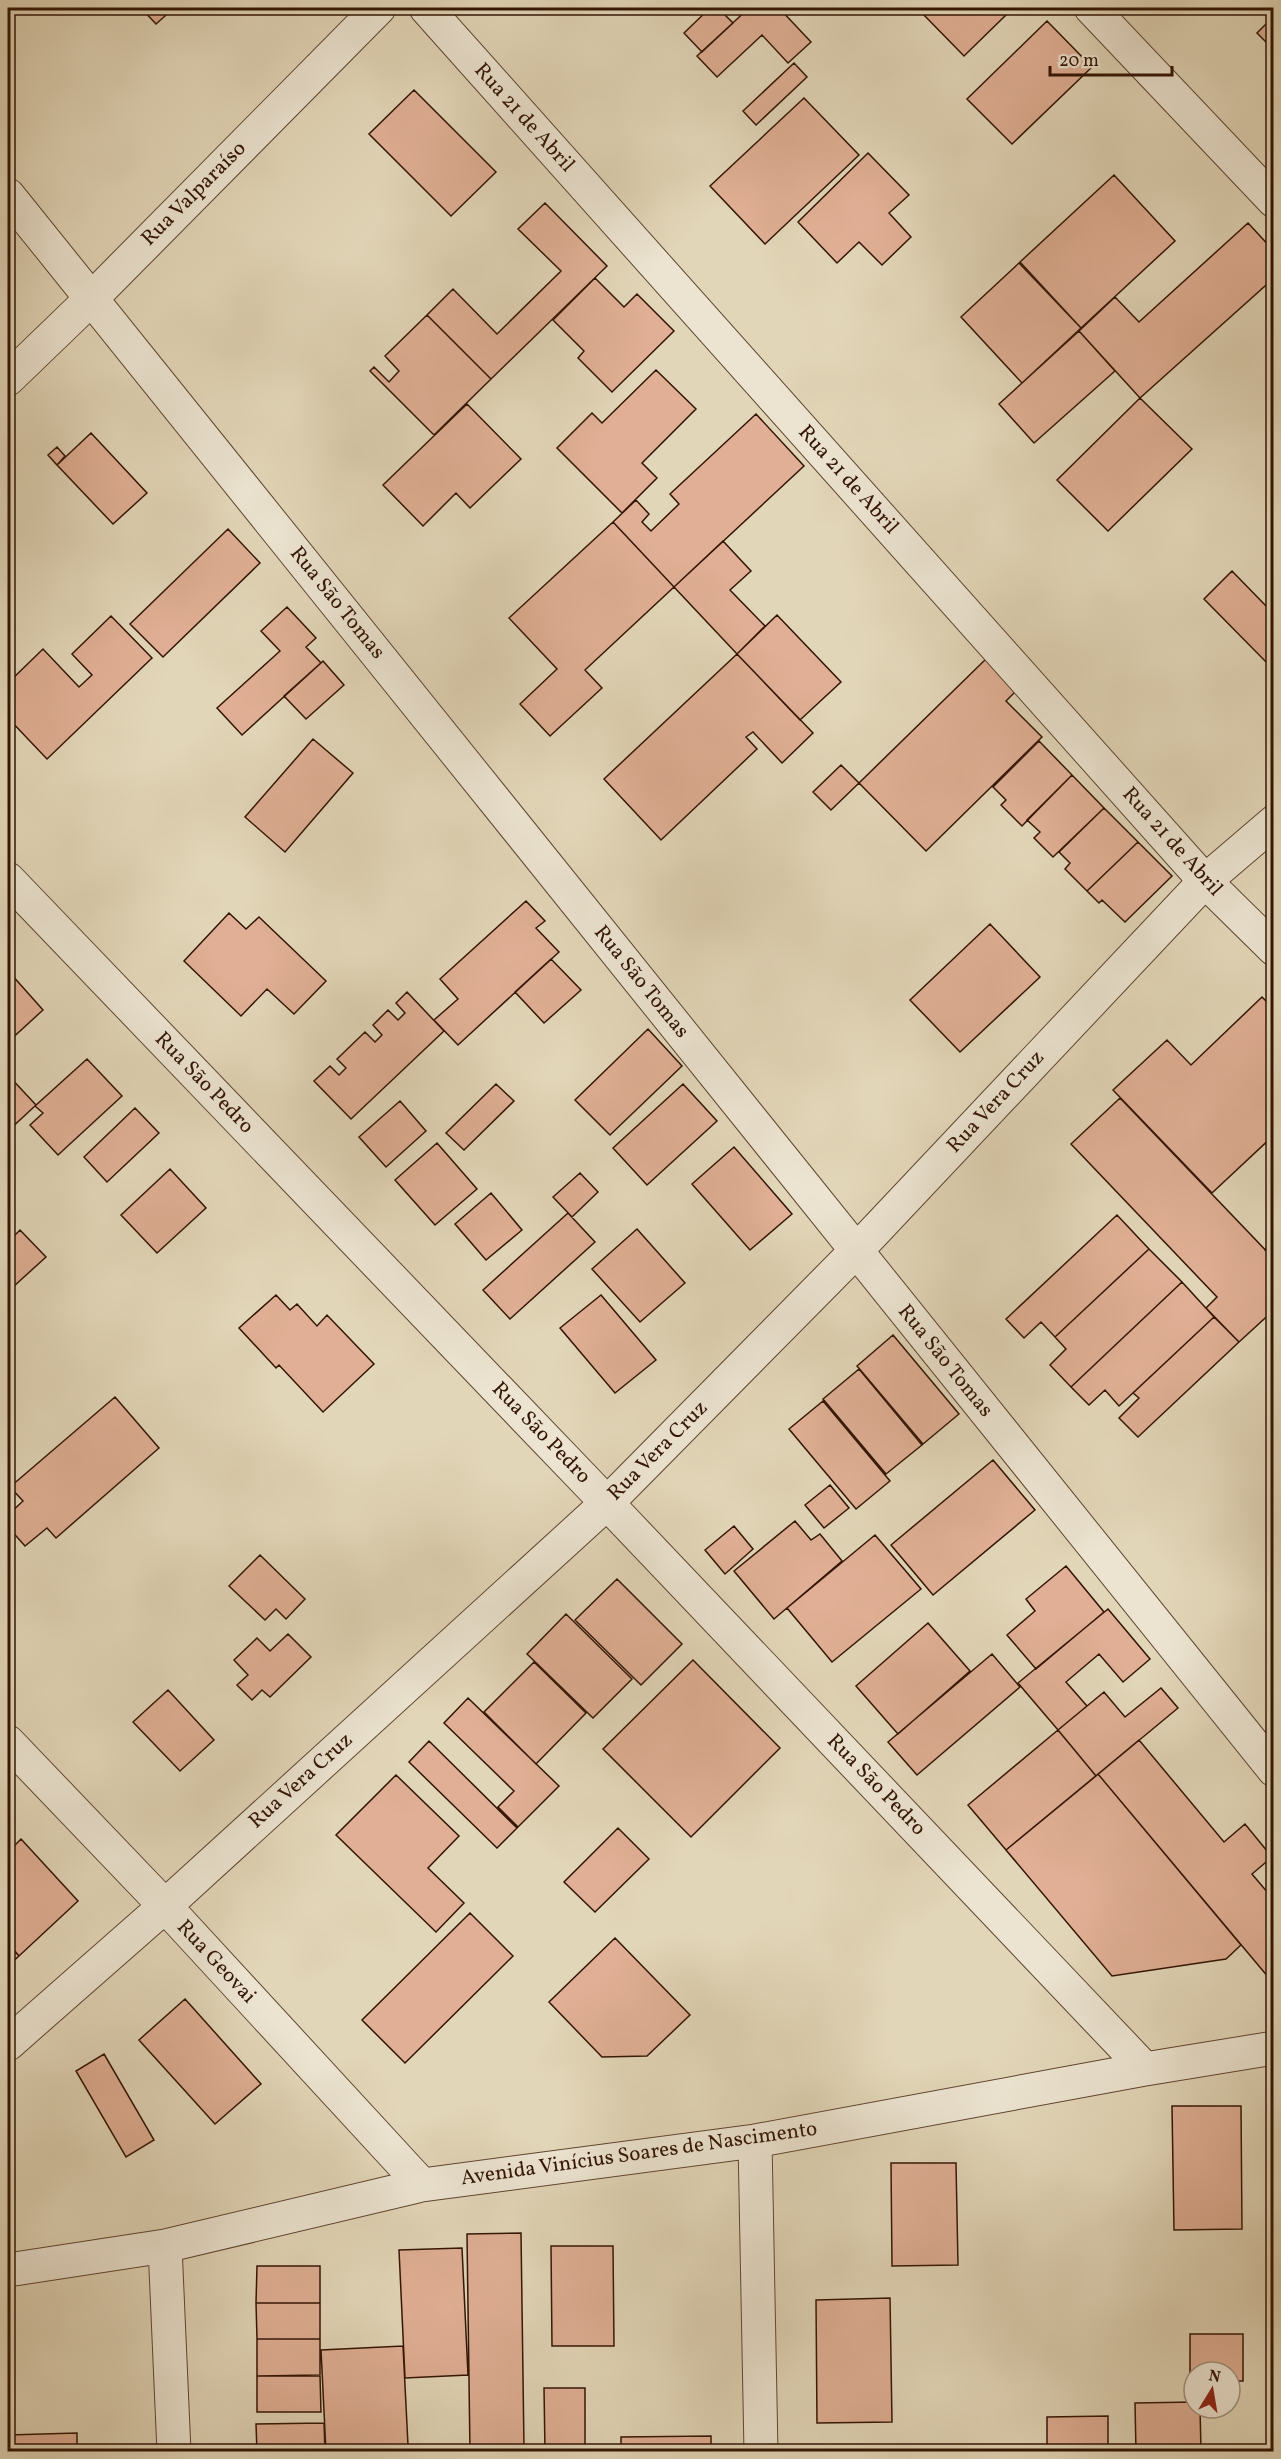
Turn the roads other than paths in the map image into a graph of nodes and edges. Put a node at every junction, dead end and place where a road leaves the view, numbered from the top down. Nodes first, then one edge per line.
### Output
1 (379, 8) edge
2 (426, 8) edge
3 (1091, 8) edge
4 (8, 195) edge
5 (1274, 201) edge
6 (92, 298) junction
7 (8, 379) edge
8 (1274, 822) edge
9 (8, 879) edge
10 (1206, 881) junction
11 (1274, 949) edge
12 (857, 1250) junction
13 (607, 1503) junction
14 (8, 1742) edge
15 (1274, 1770) edge
16 (165, 1906) junction
17 (8, 2044) edge
18 (1274, 2048) edge
19 (1145, 2069) junction
20 (754, 2141) junction
21 (422, 2185) junction
22 (165, 2246) junction
23 (8, 2270) edge
24 (174, 2451) edge
25 (761, 2451) edge

1 - 6 street, Rua Valparaíso
2 - 10 street, Rua 21 de Abril
3 - 5 street
4 - 6 street, Rua São Tomas
6 - 7 street, Rua Valparaíso
6 - 12 street, Rua São Tomas
8 - 10 street, Rua Vera Cruz
9 - 13 street, Rua São Pedro
10 - 11 street, Rua 21 de Abril
10 - 12 street, Rua Vera Cruz
12 - 13 street, Rua Vera Cruz
12 - 15 street, Rua São Tomas
13 - 16 street, Rua Vera Cruz
13 - 19 street, Rua São Pedro
14 - 16 street, Rua Geovai
16 - 17 street, Rua Vera Cruz
16 - 21 street, Rua Geovai
18 - 19 street, Avenida Vinícius Soares de Nascimento
19 - 20 street, Avenida Vinícius Soares de Nascimento
20 - 21 street, Avenida Vinícius Soares de Nascimento
20 - 25 street
21 - 22 street, Avenida Vinícius Soares de Nascimento
22 - 23 street, Avenida Vinícius Soares de Nascimento
22 - 24 street

